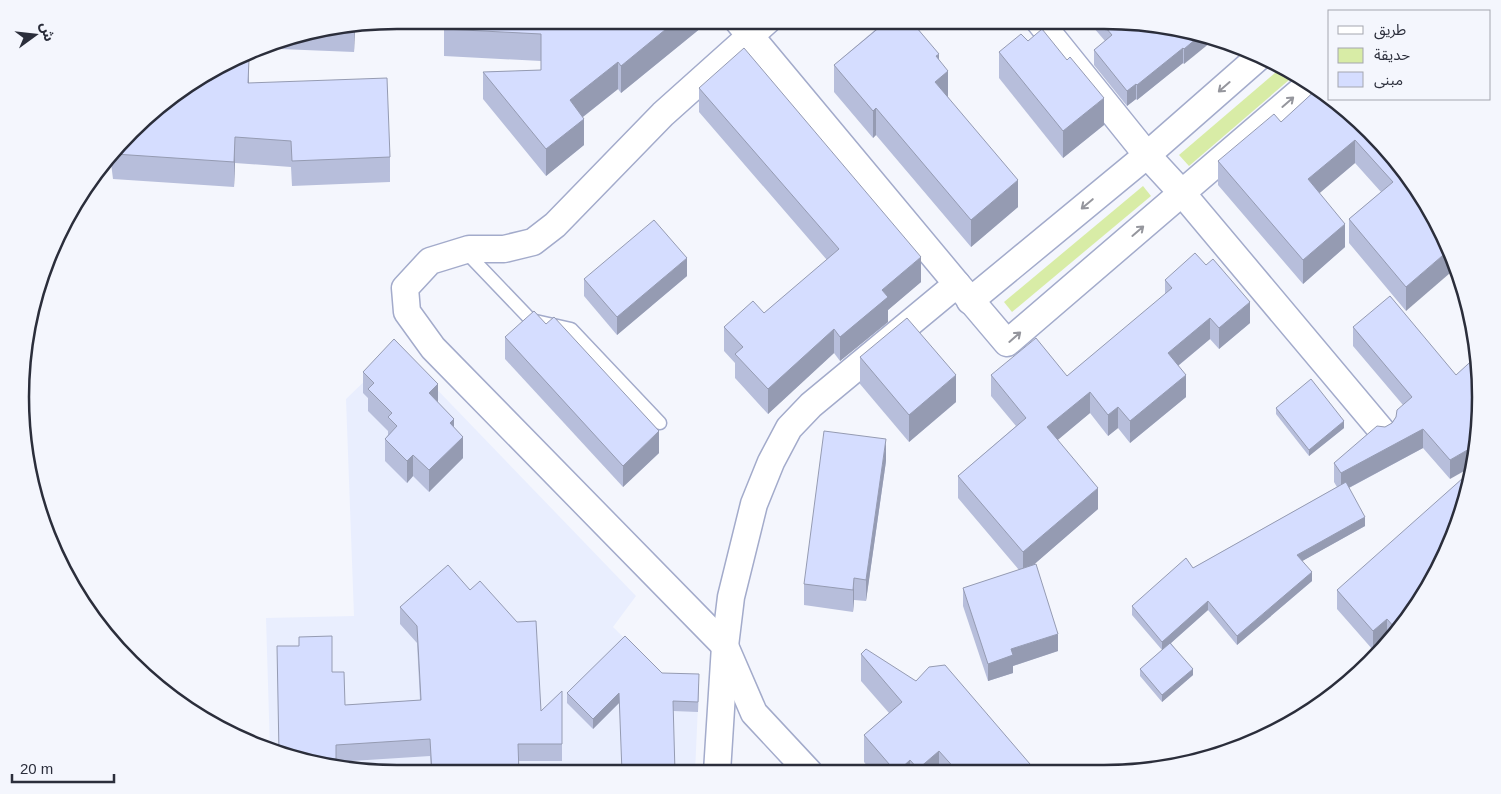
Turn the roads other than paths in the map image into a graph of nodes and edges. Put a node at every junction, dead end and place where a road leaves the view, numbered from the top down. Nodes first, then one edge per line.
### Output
1 (748, 29) edge
2 (755, 29) edge
3 (1045, 29) edge
4 (1254, 61) edge
5 (1304, 88) edge
6 (1147, 154) junction
7 (1182, 193) junction
8 (465, 251) junction
9 (964, 293) junction
10 (660, 423) dead end
11 (1382, 431) edge
12 (724, 646) junction
13 (717, 765) edge
14 (802, 765) edge

1 - 8 street
2 - 9 street
3 - 6 street
4 -> 6 street
7 -> 5 street
6 - 7 street
6 -> 9 street
9 -> 7 street
7 - 11 street
8 - 10 lane
8 - 12 street
9 - 12 street
12 - 13 street
12 - 14 street

